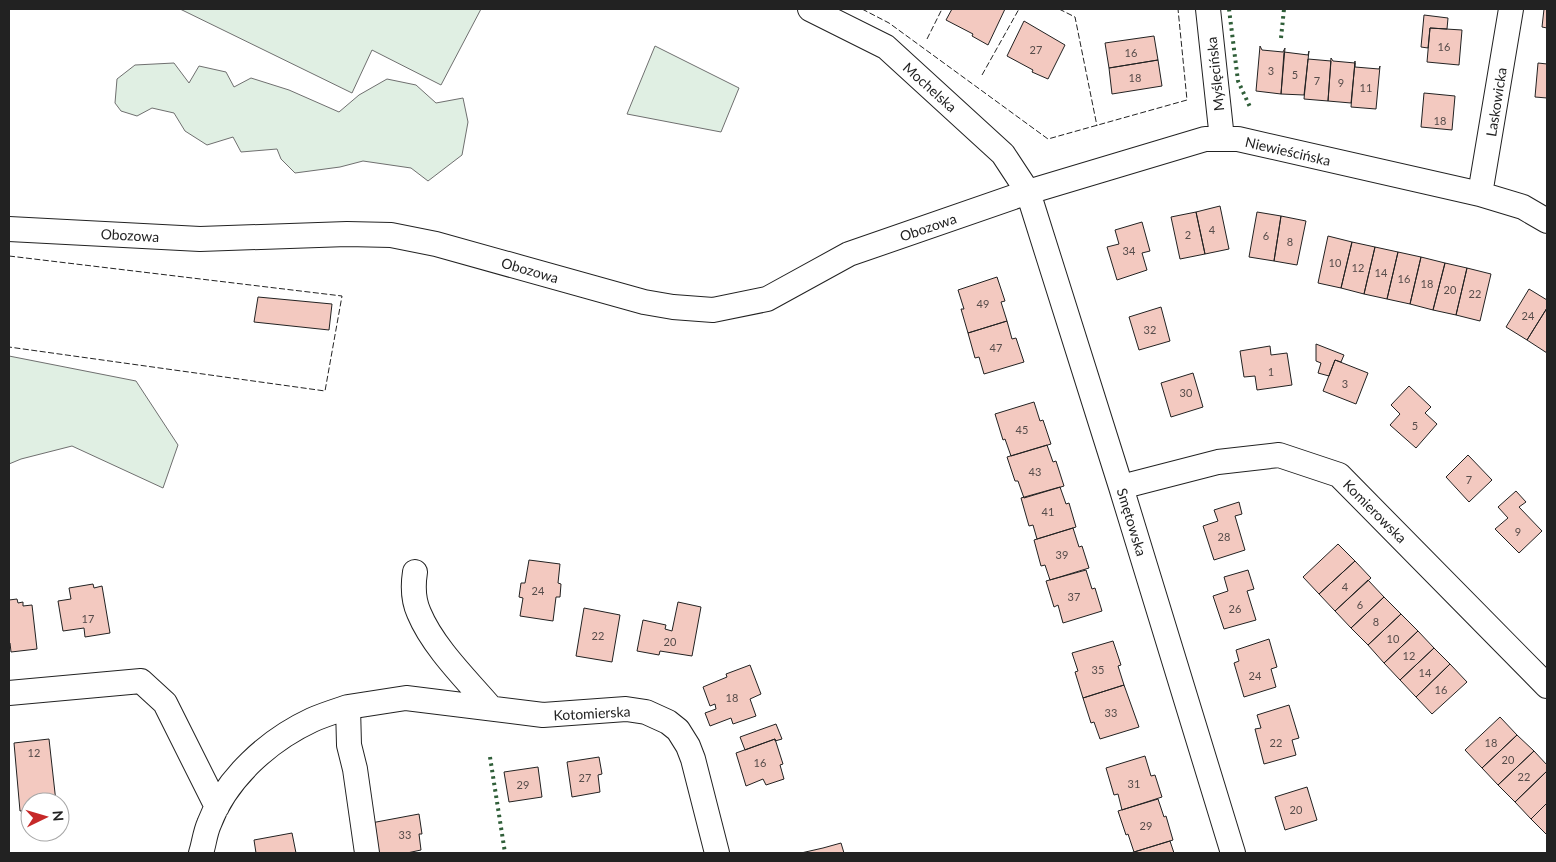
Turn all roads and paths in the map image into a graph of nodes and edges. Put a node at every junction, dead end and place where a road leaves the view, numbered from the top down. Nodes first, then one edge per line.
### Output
1 (810, 9) edge
2 (1208, 9) edge
3 (1510, 9) edge
4 (1222, 139) junction
5 (1028, 192) junction
6 (1480, 194) junction
7 (1547, 221) edge
8 (9, 229) edge
9 (1122, 487) junction
10 (415, 572) dead end
11 (1547, 686) edge
12 (9, 692) edge
13 (348, 707) junction
14 (491, 708) junction
15 (218, 807) junction
16 (201, 853) edge
17 (367, 853) edge
18 (716, 853) edge
19 (1233, 853) edge

1 - 5 street, Mochelska
2 - 4 street, Myślęcińska
3 - 6 street, Laskowicka
4 - 5 street, Niewieścińska
4 - 6 street, Niewieścińska
5 - 8 street, Obozowa
5 - 9 street, Smętowska
6 - 7 street, Niewieścińska
9 - 11 street, Komierowska
9 - 19 street, Smętowska
10 - 14 street
12 - 15 street
13 - 14 street, Kotomierska
13 - 15 street, Kotomierska
13 - 17 street
14 - 18 street, Kotomierska
15 - 16 street, Kotomierska

